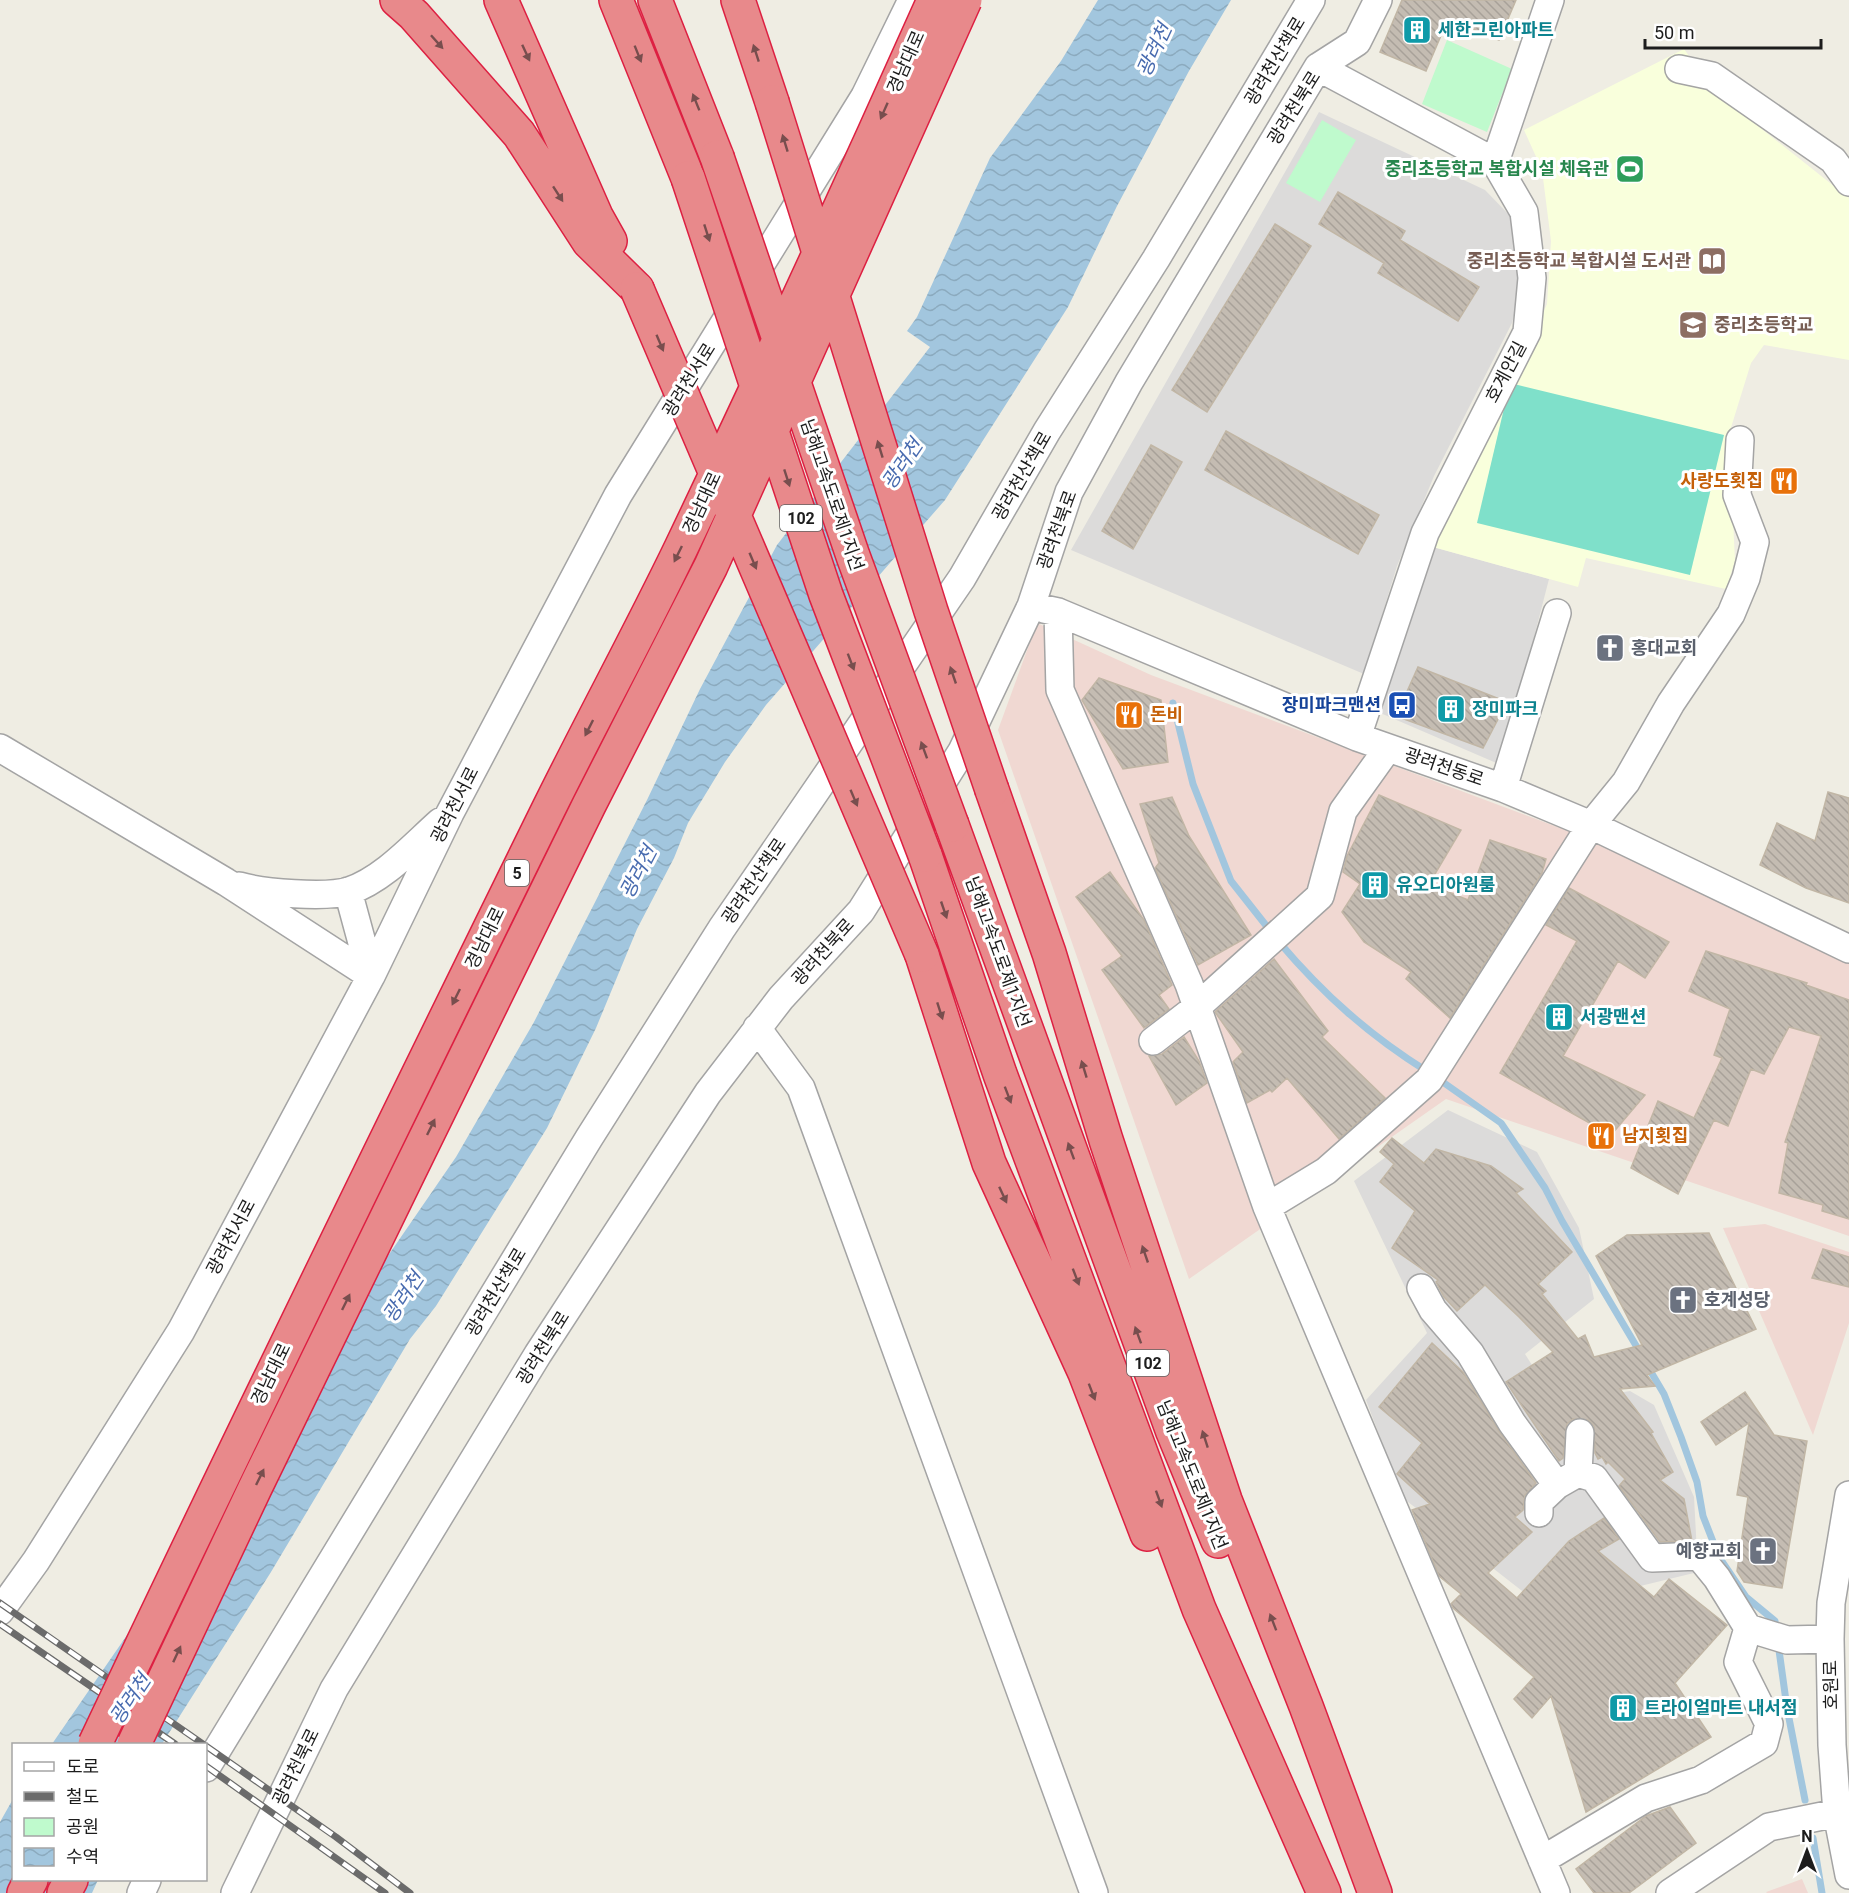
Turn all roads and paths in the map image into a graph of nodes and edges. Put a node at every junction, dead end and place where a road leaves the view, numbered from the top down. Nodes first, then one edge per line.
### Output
1 (397, 0) edge
2 (501, 0) edge
3 (616, 0) edge
4 (655, 0) edge
5 (912, 0) edge
6 (934, 0) edge
7 (966, 0) edge
8 (1311, 0) edge
9 (1378, 0) edge
10 (1550, 0) edge
11 (739, 2) edge
12 (1318, 67) junction
13 (1679, 69) dead end
14 (1495, 162) junction
15 (1849, 182) edge
16 (637, 289) junction
17 (1740, 440) dead end
18 (1031, 606) junction
19 (1058, 612) junction
20 (1557, 613) dead end
21 (1357, 737) junction
22 (0, 748) edge
23 (1388, 748) junction
24 (1503, 788) junction
25 (450, 813) junction
26 (1591, 825) junction
27 (226, 882) junction
28 (348, 891) junction
29 (1849, 949) edge
30 (371, 976) junction
31 (1197, 1007) junction
32 (757, 1028) junction
33 (1153, 1041) dead end
34 (1267, 1207) junction
35 (1421, 1288) dead end
36 (1580, 1433) dead end
37 (1568, 1479) junction
38 (1849, 1495) edge
39 (1539, 1513) dead end
40 (0, 1611) edge
41 (1748, 1628) junction
42 (1830, 1639) junction
43 (95, 1743) edge
44 (134, 1743) edge
45 (207, 1766) edge
46 (1837, 1813) junction
47 (1542, 1860) junction
48 (1849, 1875) edge
49 (235, 1893) edge
50 (1094, 1893) edge
51 (1301, 1893) edge
52 (1324, 1893) edge
53 (1369, 1893) edge
54 (1375, 1893) edge
55 (1556, 1893) edge
56 (1670, 1893) edge

1 -> 16 highway
2 -> 16 highway
3 -> 52 highway, 남해고속도로제1지선 / 102, bridge
53 -> 4 highway, 남해고속도로제1지선 / 102, bridge
5 - 25 street, 광려천서로
6 -> 43 highway, 경남대로 / 5, bridge
44 -> 7 highway, 경남대로 / 5, bridge
8 - 45 street, 광려천산책로
9 - 12 street, 광려천북로
10 - 14 street
54 -> 11 highway, bridge
12 - 14 street
12 - 18 street, 광려천북로
13 - 15 street
14 - 21 street, 호계안길
16 -> 51 highway, bridge
17 - 26 street
18 - 19 street, 광려천동로
18 - 32 street, 광려천북로
19 - 21 street, 광려천동로
19 - 31 street
20 - 24 street
21 - 23 street, 광려천동로
22 - 27 street
23 - 24 street, 광려천동로
23 - 31 street
24 - 26 street, 광려천동로
25 - 28 street
25 - 30 street, 광려천서로
26 - 29 street, 광려천동로
26 - 34 street
27 - 28 street
27 - 30 street
28 - 30 street
30 - 40 street, 광려천서로
31 - 33 street
31 - 34 street
32 - 49 street, 광려천북로
32 - 50 street
34 - 47 street
35 - 37 street
36 - 37 street
37 - 39 street
37 - 41 street
38 - 42 street, 호원로
41 - 42 street
41 - 47 street
42 - 46 street, 호원로
46 - 48 street, 호원로
46 - 56 street
47 - 55 street

